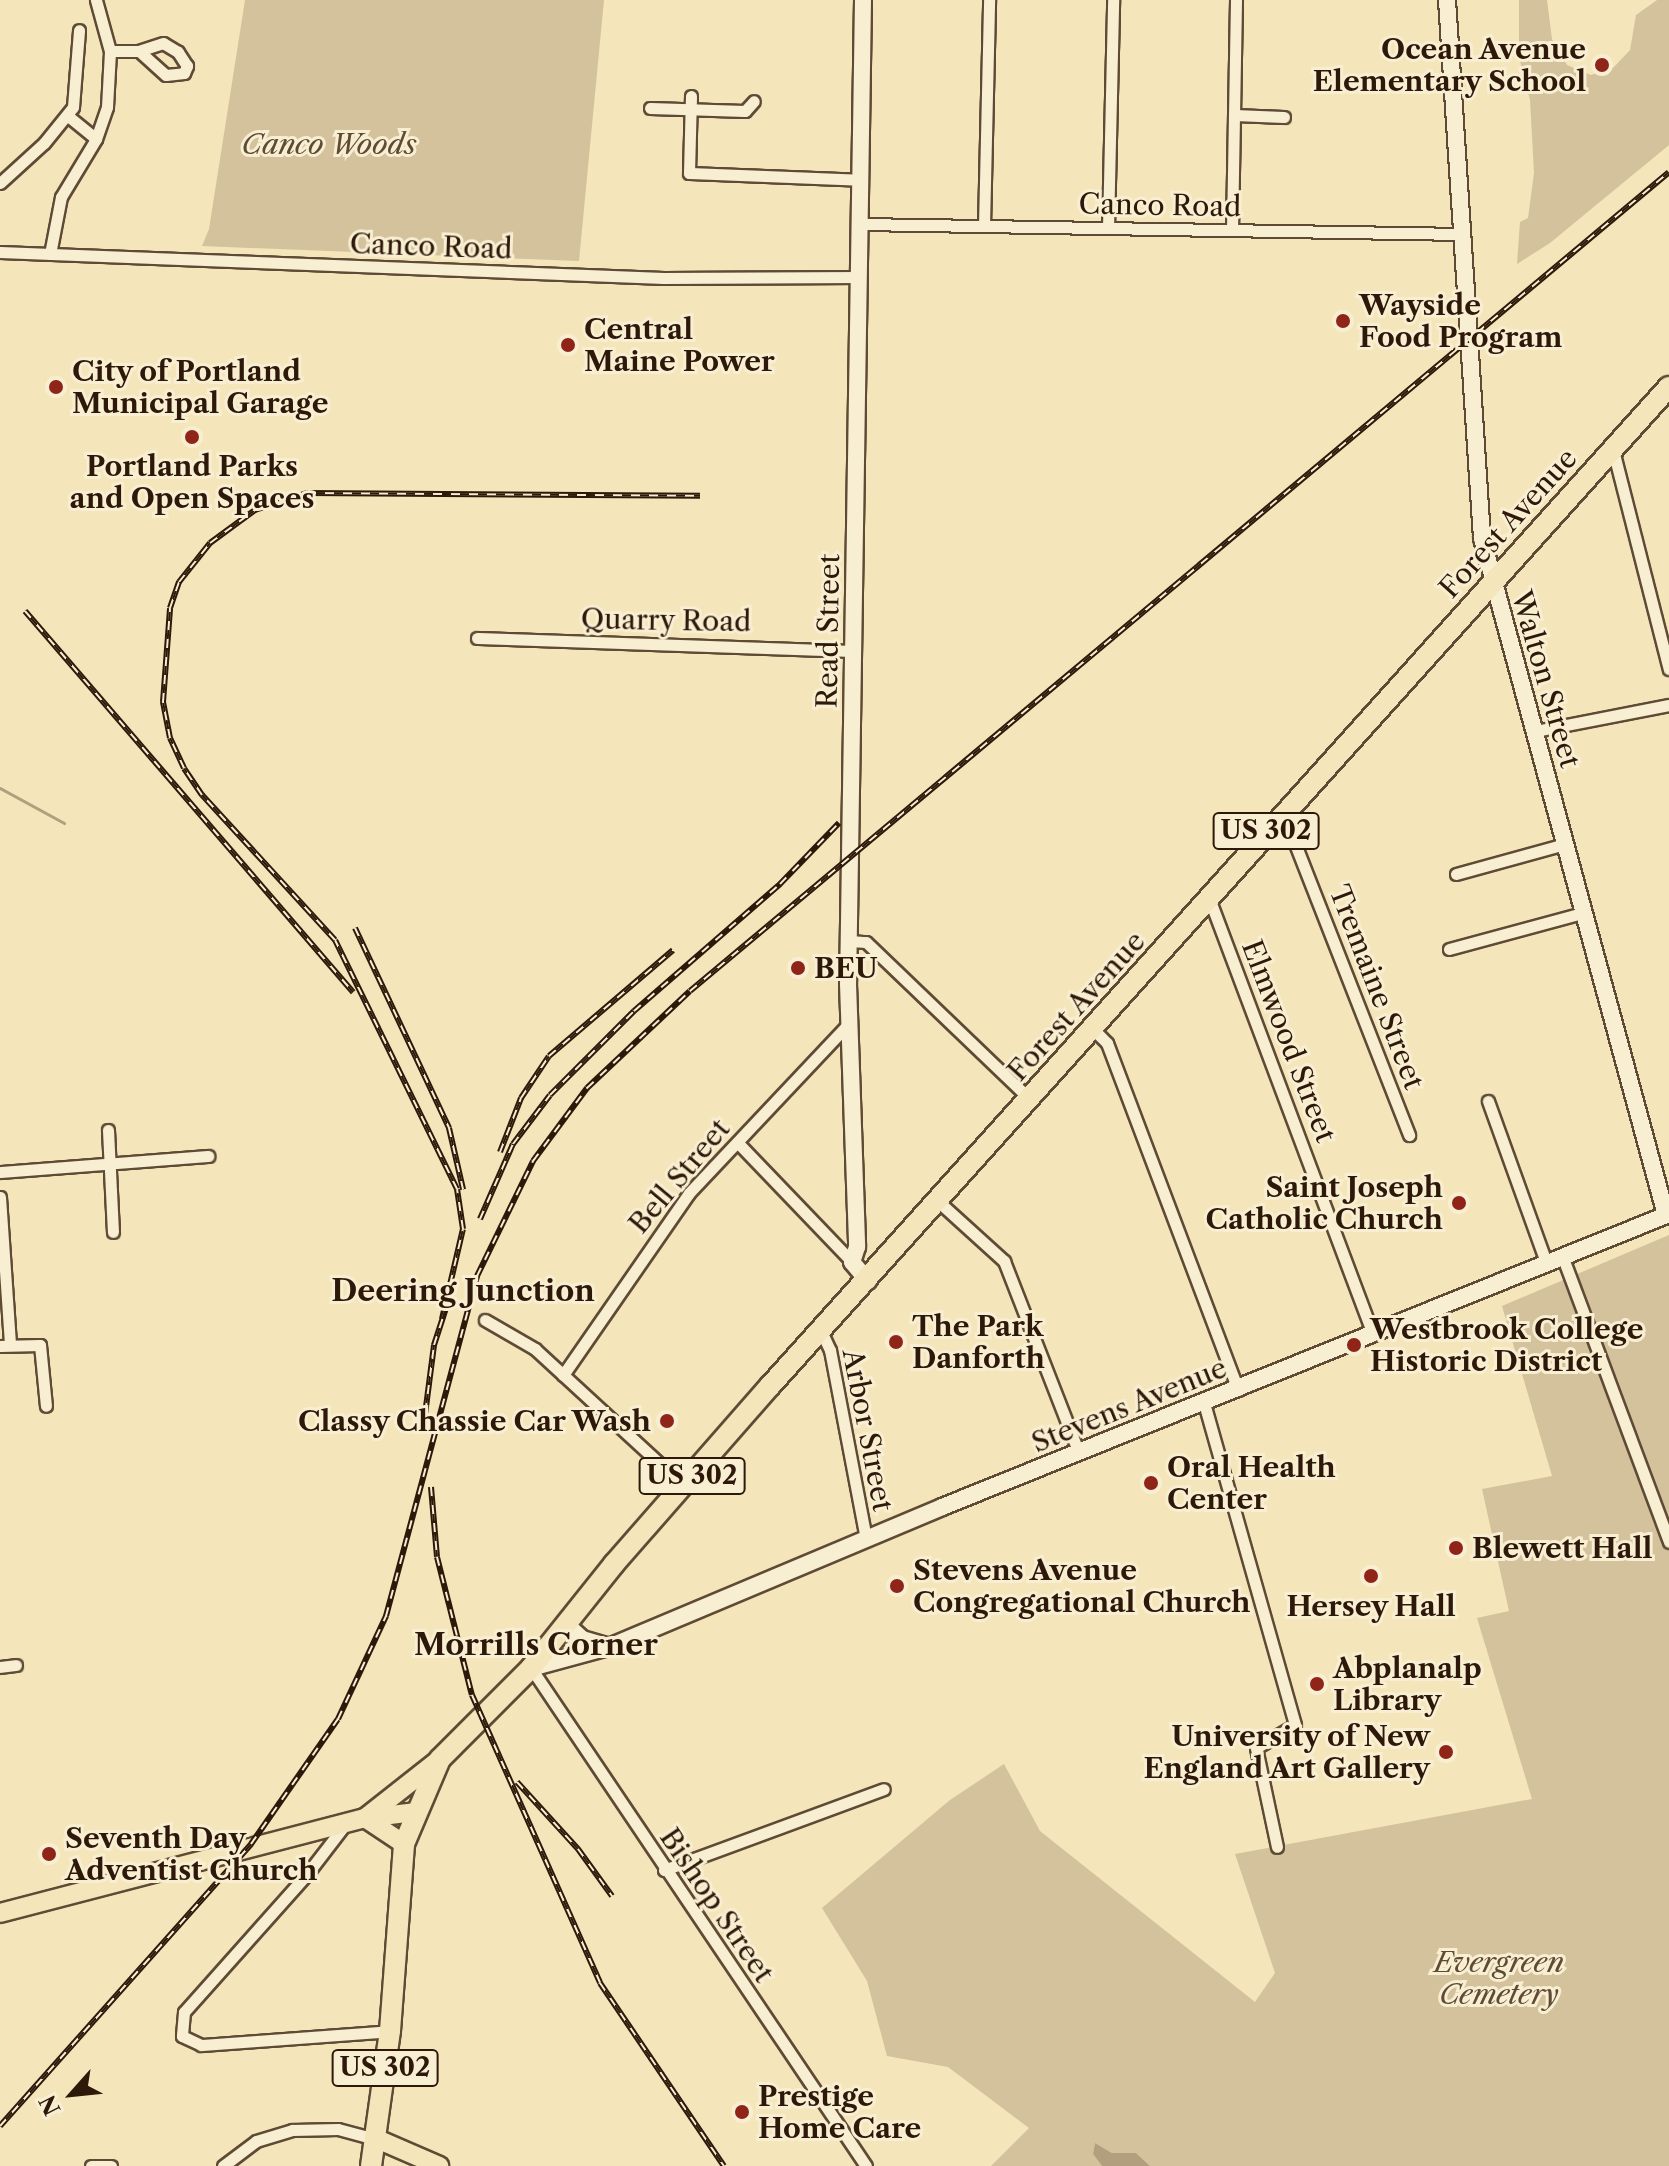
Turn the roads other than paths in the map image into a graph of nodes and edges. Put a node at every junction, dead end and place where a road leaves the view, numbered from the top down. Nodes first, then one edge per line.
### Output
1 (96, 0) edge
2 (863, 0) edge
3 (989, 0) edge
4 (1113, 0) edge
5 (1236, 0) edge
6 (1447, 0) edge
7 (79, 30) dead end
8 (110, 51) junction
9 (139, 51) dead end
10 (691, 96) dead end
11 (754, 101) dead end
12 (650, 108) dead end
13 (691, 110) junction
14 (1234, 115) junction
15 (68, 116) junction
16 (1284, 117) dead end
17 (96, 139) junction
18 (860, 180) junction
19 (0, 183) edge
20 (860, 224) junction
21 (984, 226) junction
22 (1108, 228) junction
23 (1232, 230) junction
24 (1460, 234) junction
25 (0, 252) edge
26 (50, 254) junction
27 (860, 277) junction
28 (1669, 387) edge
29 (1613, 450) junction
30 (1492, 583) junction
31 (477, 638) dead end
32 (854, 651) junction
33 (1669, 669) edge
34 (1669, 705) edge
35 (1535, 731) junction
36 (1283, 812) junction
37 (1565, 844) junction
38 (1456, 874) dead end
39 (1209, 898) junction
40 (1582, 913) junction
41 (850, 941) junction
42 (1449, 949) dead end
43 (849, 1023) junction
44 (1093, 1029) junction
45 (1030, 1099) junction
46 (1488, 1101) dead end
47 (108, 1130) dead end
48 (1409, 1135) dead end
49 (738, 1143) junction
50 (208, 1156) dead end
51 (109, 1161) junction
52 (0, 1172) edge
53 (0, 1197) edge
54 (939, 1202) junction
55 (1667, 1214) edge
56 (113, 1232) dead end
57 (1555, 1261) junction
58 (852, 1262) junction
59 (868, 1281) junction
60 (485, 1320) dead end
61 (822, 1333) junction
62 (1373, 1335) junction
63 (5, 1346) edge
64 (563, 1375) junction
65 (1238, 1390) junction
66 (1204, 1403) junction
67 (46, 1406) dead end
68 (1079, 1453) junction
69 (684, 1486) junction
70 (866, 1538) junction
71 (1669, 1542) edge
72 (565, 1623) junction
73 (609, 1647) junction
74 (16, 1665) dead end
75 (0, 1667) edge
76 (531, 1668) junction
77 (440, 1759) junction
78 (884, 1789) dead end
79 (415, 1812) junction
80 (356, 1820) junction
81 (404, 1844) junction
82 (1277, 1847) dead end
83 (664, 1870) junction
84 (1, 1910) edge
85 (390, 2031) junction
86 (374, 2153) edge
87 (91, 2166) edge
88 (111, 2166) edge
89 (223, 2166) edge
90 (439, 2166) edge
91 (866, 2166) edge

1 - 8 street
2 - 18 street, Read Street
3 - 21 street
4 - 22 street
5 - 14 street
6 - 24 street, Walton Street
7 - 15 street
8 - 9 street
8 - 17 street
10 - 13 street
11 - 13 street
12 - 13 street
13 - 18 street
14 - 16 street
14 - 23 street
15 - 17 street
15 - 19 street
17 - 26 street
18 - 20 street, Read Street
20 - 21 street, Canco Road
20 - 27 street, Read Street
21 - 22 street, Canco Road
22 - 23 street, Canco Road
23 - 24 street, Canco Road
24 - 30 street, Walton Street
25 - 26 street, Canco Road
26 - 27 street, Canco Road
27 - 32 street, Read Street
28 - 29 highway, Forest Avenue / US 302
29 - 30 highway, Forest Avenue / US 302
29 - 33 street
30 - 35 street, Walton Street
30 - 36 highway, Forest Avenue / US 302
31 - 32 street, Quarry Road
32 - 41 street, Read Street
34 - 35 street
35 - 37 street, Walton Street
36 - 39 highway, Forest Avenue / US 302
36 - 48 street, Tremaine Street
37 - 38 street
37 - 40 street, Walton Street
39 - 44 highway, Forest Avenue / US 302
39 - 62 street, Elmwood Street
40 - 42 street
40 - 55 street, Walton Street
41 - 43 street, Read Street
41 - 45 street
43 - 49 street, Bell Street
43 - 58 street, Read Street
44 - 45 highway, Forest Avenue / US 302
44 - 65 street
45 - 54 highway, Forest Avenue / US 302
46 - 57 street
47 - 51 street
49 - 58 street
49 - 64 street, Bell Street
50 - 51 street
51 - 52 street
51 - 56 street
53 - 63 street
54 - 59 highway, Forest Avenue / US 302
54 - 68 street
55 - 57 street, Stevens Avenue
57 - 62 street, Stevens Avenue
57 - 71 street
58 - 59 street
59 - 61 highway, Forest Avenue / US 302
60 - 64 street
61 - 69 highway, Forest Avenue / US 302
61 - 70 street, Arbor Street
62 - 65 street, Stevens Avenue
63 - 67 street
64 - 69 street
65 - 66 street, Stevens Avenue
66 - 68 street, Stevens Avenue
66 - 82 street
68 - 70 street, Stevens Avenue
69 - 72 highway, Forest Avenue / US 302
70 - 73 street, Stevens Avenue
72 - 73 street
72 - 76 highway, Forest Avenue / US 302
73 - 76 street, Stevens Avenue
74 - 75 street
76 - 77 highway, US 302
76 - 83 street, Bishop Street
77 - 79 highway, US 302
77 - 80 main road
78 - 83 street
79 - 80 main road
79 - 81 highway, US 302
80 - 81 main road
80 - 84 main road
80 - 85 street
81 - 85 highway, US 302
83 - 91 street, Bishop Street
85 - 86 highway, US 302
86 - 89 street
86 - 90 main road
87 - 88 street

